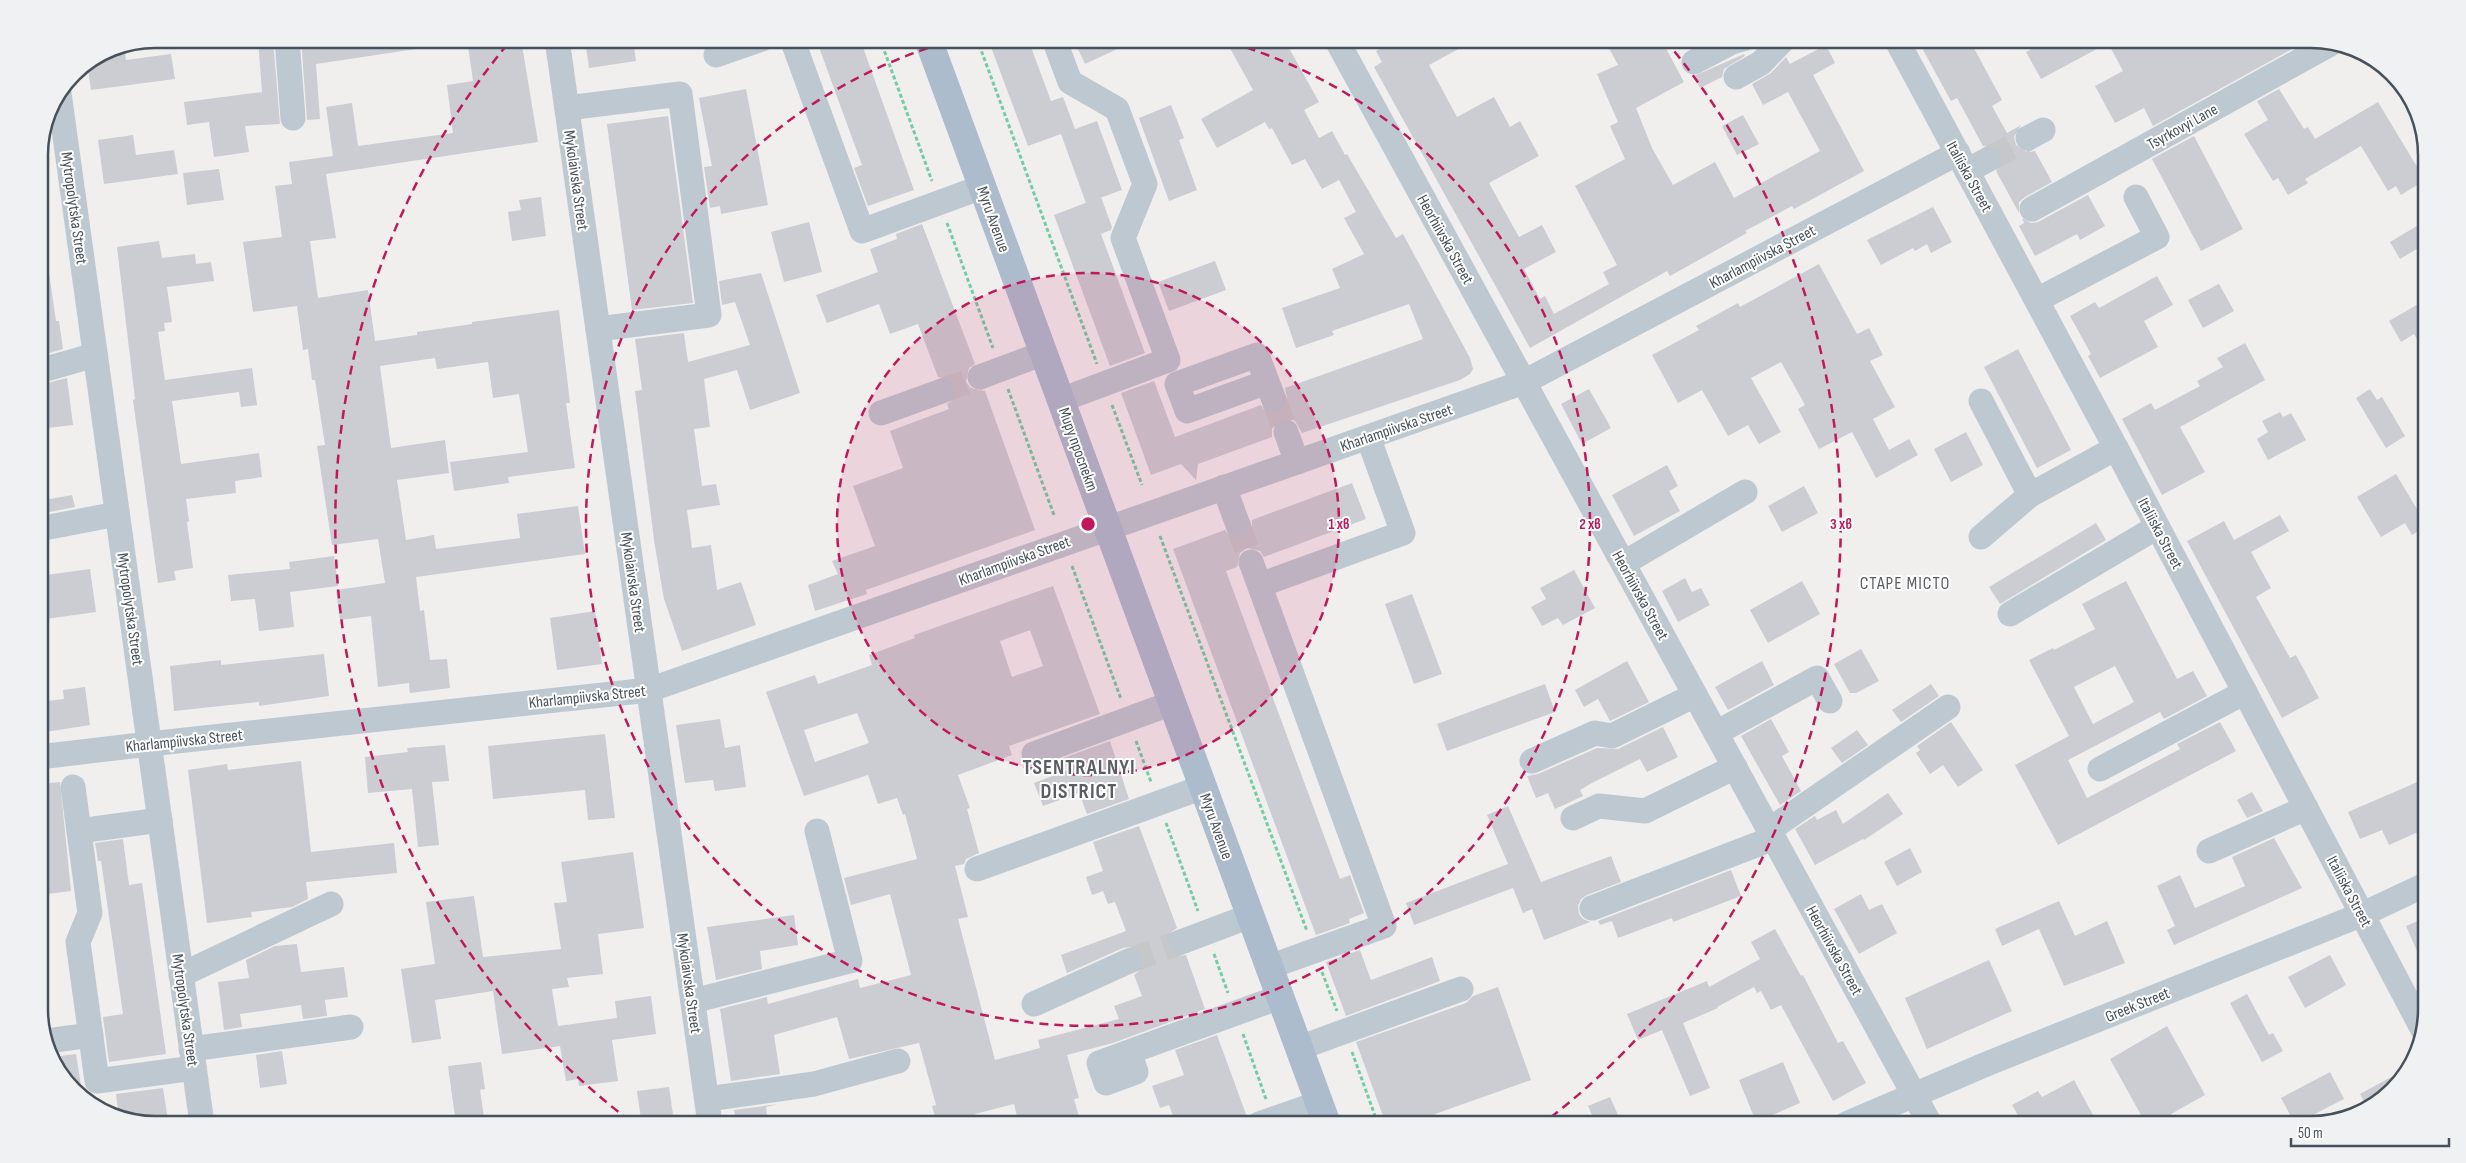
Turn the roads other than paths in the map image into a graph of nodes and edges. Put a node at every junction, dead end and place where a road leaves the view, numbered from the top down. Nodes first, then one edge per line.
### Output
1 (289, 48) edge
2 (558, 48) edge
3 (736, 48) edge
4 (795, 48) edge
5 (931, 48) edge
6 (1059, 48) edge
7 (1341, 48) edge
8 (1721, 48) edge
9 (1775, 48) edge
10 (1901, 48) edge
11 (2323, 48) edge
12 (716, 55) dead end
13 (1694, 62) dead end
14 (1736, 77) dead end
15 (61, 104) edge
16 (567, 108) junction
17 (293, 118) dead end
18 (1989, 158) tunnel mouth
19 (1963, 162) junction
20 (982, 187) junction
21 (2136, 197) dead end
22 (2032, 208) dead end
23 (2037, 300) junction
24 (598, 329) junction
25 (1044, 353) junction
26 (95, 355) junction
27 (48, 368) edge
28 (990, 373) tunnel mouth
29 (1524, 382) junction
30 (942, 391) tunnel mouth
31 (1061, 400) junction
32 (1980, 401) dead end
33 (880, 413) dead end
34 (1286, 432) tunnel mouth
35 (1368, 436) junction
36 (2116, 448) junction
37 (1296, 462) junction
38 (1224, 487) junction
39 (1745, 492) dead end
40 (2030, 495) junction
41 (117, 514) junction
42 (1238, 525) tunnel mouth
43 (48, 527) edge
44 (1108, 527) junction
45 (2157, 527) junction
46 (1981, 537) dead end
47 (1251, 562) tunnel mouth
48 (1624, 564) junction
49 (1260, 585) junction
50 (2010, 614) dead end
51 (649, 690) junction
52 (2245, 692) junction
53 (1695, 694) junction
54 (1830, 701) dead end
55 (1172, 703) junction
56 (1948, 707) dead end
57 (1716, 733) junction
58 (149, 744) junction
59 (1034, 754) dead end
60 (48, 757) edge
61 (1532, 761) dead end
62 (1735, 767) junction
63 (2100, 769) dead end
64 (73, 786) dead end
65 (1203, 787) junction
66 (2306, 808) junction
67 (1573, 818) dead end
68 (160, 820) junction
69 (79, 831) junction
70 (818, 831) dead end
71 (1772, 834) junction
72 (2209, 851) dead end
73 (977, 870) dead end
74 (2418, 888) edge
75 (332, 904) dead end
76 (1592, 908) dead end
77 (2362, 914) junction
78 (1250, 916) junction
79 (1181, 942) tunnel mouth
80 (1128, 961) tunnel mouth
81 (1269, 967) junction
82 (181, 975) junction
83 (1461, 989) dead end
84 (1280, 997) junction
85 (693, 1002) junction
86 (1034, 1004) dead end
87 (2418, 1020) edge
88 (351, 1028) dead end
89 (91, 1035) junction
90 (52, 1040) edge
91 (1299, 1048) junction
92 (1128, 1052) dead end
93 (192, 1059) junction
94 (898, 1061) dead end
95 (1915, 1096) junction
96 (707, 1099) junction
97 (1323, 1113) edge
98 (201, 1116) edge
99 (709, 1116) edge
100 (1304, 1116) edge
101 (1866, 1116) edge
102 (1926, 1116) edge

1 - 17 street
2 - 16 street, Mykolaivska Street
3 - 12 street
4 - 20 street
5 - 20 main road, Myru Avenue
6 - 31 street
7 - 29 street, Heorhiivska Street
8 - 13 street
9 - 14 street
10 - 19 street, Italiiska Street
11 - 22 street, Tsyrkovyi Lane
15 - 26 street, Mytropolytska Street
16 - 24 street, Mykolaivska Street
16 - 24 street
18 - 19 street, Kharlampiivska Street
19 - 23 street, Italiiska Street
19 - 29 street, Kharlampiivska Street
20 - 25 main road, Myru Avenue
21 - 23 street
23 - 36 street, Italiiska Street
24 - 51 street, Mykolaivska Street
25 - 28 street
25 - 31 main road, Myru Avenue
26 - 27 street
26 - 41 street, Mytropolytska Street
29 - 35 street, Kharlampiivska Street
29 - 48 street, Heorhiivska Street
30 - 33 street
31 - 44 main road, Миру проспект
32 - 40 street
34 - 37 street
35 - 37 street, Kharlampiivska Street
35 - 49 street
36 - 40 street
36 - 45 street, Italiiska Street
37 - 38 street, Kharlampiivska Street
38 - 42 street
38 - 44 street, Kharlampiivska Street
39 - 48 street
40 - 46 street
41 - 43 street
41 - 58 street, Mytropolytska Street
44 - 51 street, Kharlampiivska Street
44 - 55 main road, Myru Avenue
45 - 50 street
45 - 52 street, Italiiska Street
47 - 49 street
48 - 53 street, Heorhiivska Street
49 - 81 street
51 - 58 street, Kharlampiivska Street
51 - 85 street, Mykolaivska Street
52 - 63 street
52 - 66 street, Italiiska Street
53 - 57 street, Heorhiivska Street
53 - 61 street
54 - 57 street
55 - 59 street
55 - 65 main road, Myru Avenue
56 - 71 street
57 - 62 street, Heorhiivska Street
58 - 60 street, Kharlampiivska Street
58 - 68 street, Mytropolytska Street
62 - 67 street
62 - 71 street, Heorhiivska Street
64 - 69 street
65 - 73 street
65 - 78 main road, Myru Avenue
66 - 72 street
66 - 77 street, Italiiska Street
68 - 69 street
68 - 82 street, Mytropolytska Street
69 - 89 street
70 - 85 street
71 - 76 street
71 - 95 street, Heorhiivska Street
74 - 77 street, Greek Street
75 - 82 street
77 - 87 street, Italiiska Street
77 - 95 street, Greek Street
78 - 79 street
78 - 81 main road, Myru Avenue
80 - 86 street
81 - 84 main road, Myru Avenue
82 - 93 street, Mytropolytska Street
83 - 91 street
84 - 91 main road, Myru Avenue
84 - 92 street
85 - 96 street, Mykolaivska Street
88 - 93 street
89 - 90 street
89 - 93 street
91 - 97 main road, Myru Avenue
93 - 98 street, Mytropolytska Street
94 - 96 street
95 - 101 street, Greek Street
95 - 102 street, Heorhiivska Street
96 - 99 street, Mykolaivska Street
97 - 100 street

